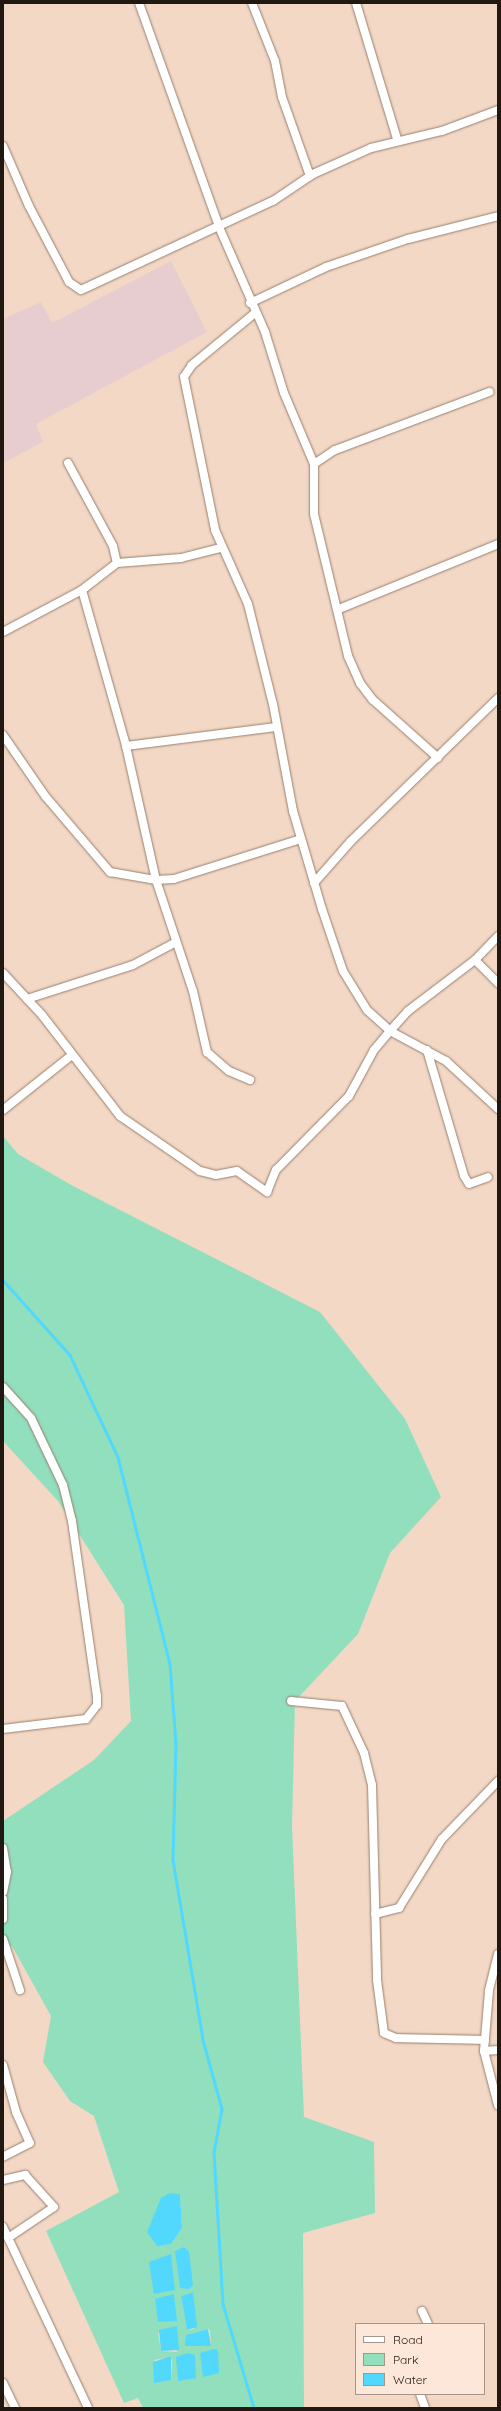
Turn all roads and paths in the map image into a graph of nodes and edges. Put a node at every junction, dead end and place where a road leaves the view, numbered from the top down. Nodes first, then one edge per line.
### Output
1 (139, 3) edge
2 (252, 3) edge
3 (356, 3) edge
4 (498, 110) edge
5 (397, 139) junction
6 (3, 146) edge
7 (310, 176) junction
8 (498, 216) edge
9 (219, 227) junction
10 (250, 303) junction
11 (256, 313) junction
12 (489, 392) dead end
13 (68, 463) dead end
14 (314, 464) junction
15 (498, 544) edge
16 (220, 548) junction
17 (117, 563) junction
18 (82, 590) junction
19 (339, 609) junction
20 (3, 632) edge
21 (498, 698) edge
22 (276, 727) junction
23 (3, 735) edge
24 (126, 746) junction
25 (438, 758) junction
26 (301, 839) junction
27 (156, 880) junction
28 (314, 883) junction
29 (498, 936) edge
30 (176, 942) junction
31 (475, 960) junction
32 (3, 973) edge
33 (498, 983) edge
34 (27, 999) junction
35 (390, 1031) junction
36 (427, 1050) junction
37 (72, 1055) junction
38 (250, 1080) dead end
39 (498, 1109) edge
40 (3, 1110) edge
41 (488, 1177) dead end
42 (3, 1386) edge
43 (291, 1701) dead end
44 (3, 1729) edge
45 (498, 1782) edge
46 (3, 1848) edge
47 (3, 1892) edge
48 (3, 1899) edge
49 (375, 1914) junction
50 (3, 1920) edge
51 (3, 1942) edge
52 (498, 1954) edge
53 (20, 1990) dead end
54 (485, 2040) junction
55 (498, 2050) edge
56 (484, 2051) junction
57 (3, 2065) edge
58 (498, 2105) edge
59 (3, 2157) edge
60 (3, 2180) edge
61 (3, 2227) edge
62 (8, 2238) junction
63 (422, 2311) dead end
64 (428, 2323) edge
65 (3, 2383) edge
66 (420, 2395) edge
67 (15, 2408) edge
68 (88, 2408) edge
69 (425, 2408) edge

1 - 9 street
2 - 7 street
3 - 5 street
4 - 5 street
5 - 7 street
6 - 9 street
7 - 9 street
8 - 10 street
9 - 10 street
10 - 11 street
11 - 14 street
11 - 16 street
12 - 14 street
13 - 17 street
14 - 19 street
15 - 19 street
16 - 17 street
16 - 22 street
17 - 18 street
18 - 20 street
18 - 24 street
19 - 25 street
21 - 25 street
22 - 24 street
22 - 26 street
23 - 27 street
24 - 27 street
25 - 28 street
26 - 27 street
26 - 28 street
27 - 30 street
28 - 35 street
29 - 31 street
30 - 34 street
30 - 38 street
31 - 33 street
31 - 35 street
32 - 34 street
34 - 37 street
35 - 36 street
35 - 37 street
36 - 39 street
36 - 41 street
37 - 40 street
42 - 44 street
43 - 49 street
45 - 49 street
46 - 47 street
48 - 50 street
49 - 54 street
51 - 53 street
52 - 54 street
54 - 56 street
55 - 56 street
56 - 58 street
57 - 59 street
60 - 62 street
61 - 62 street
62 - 68 street
63 - 64 street
65 - 67 street
66 - 69 street

